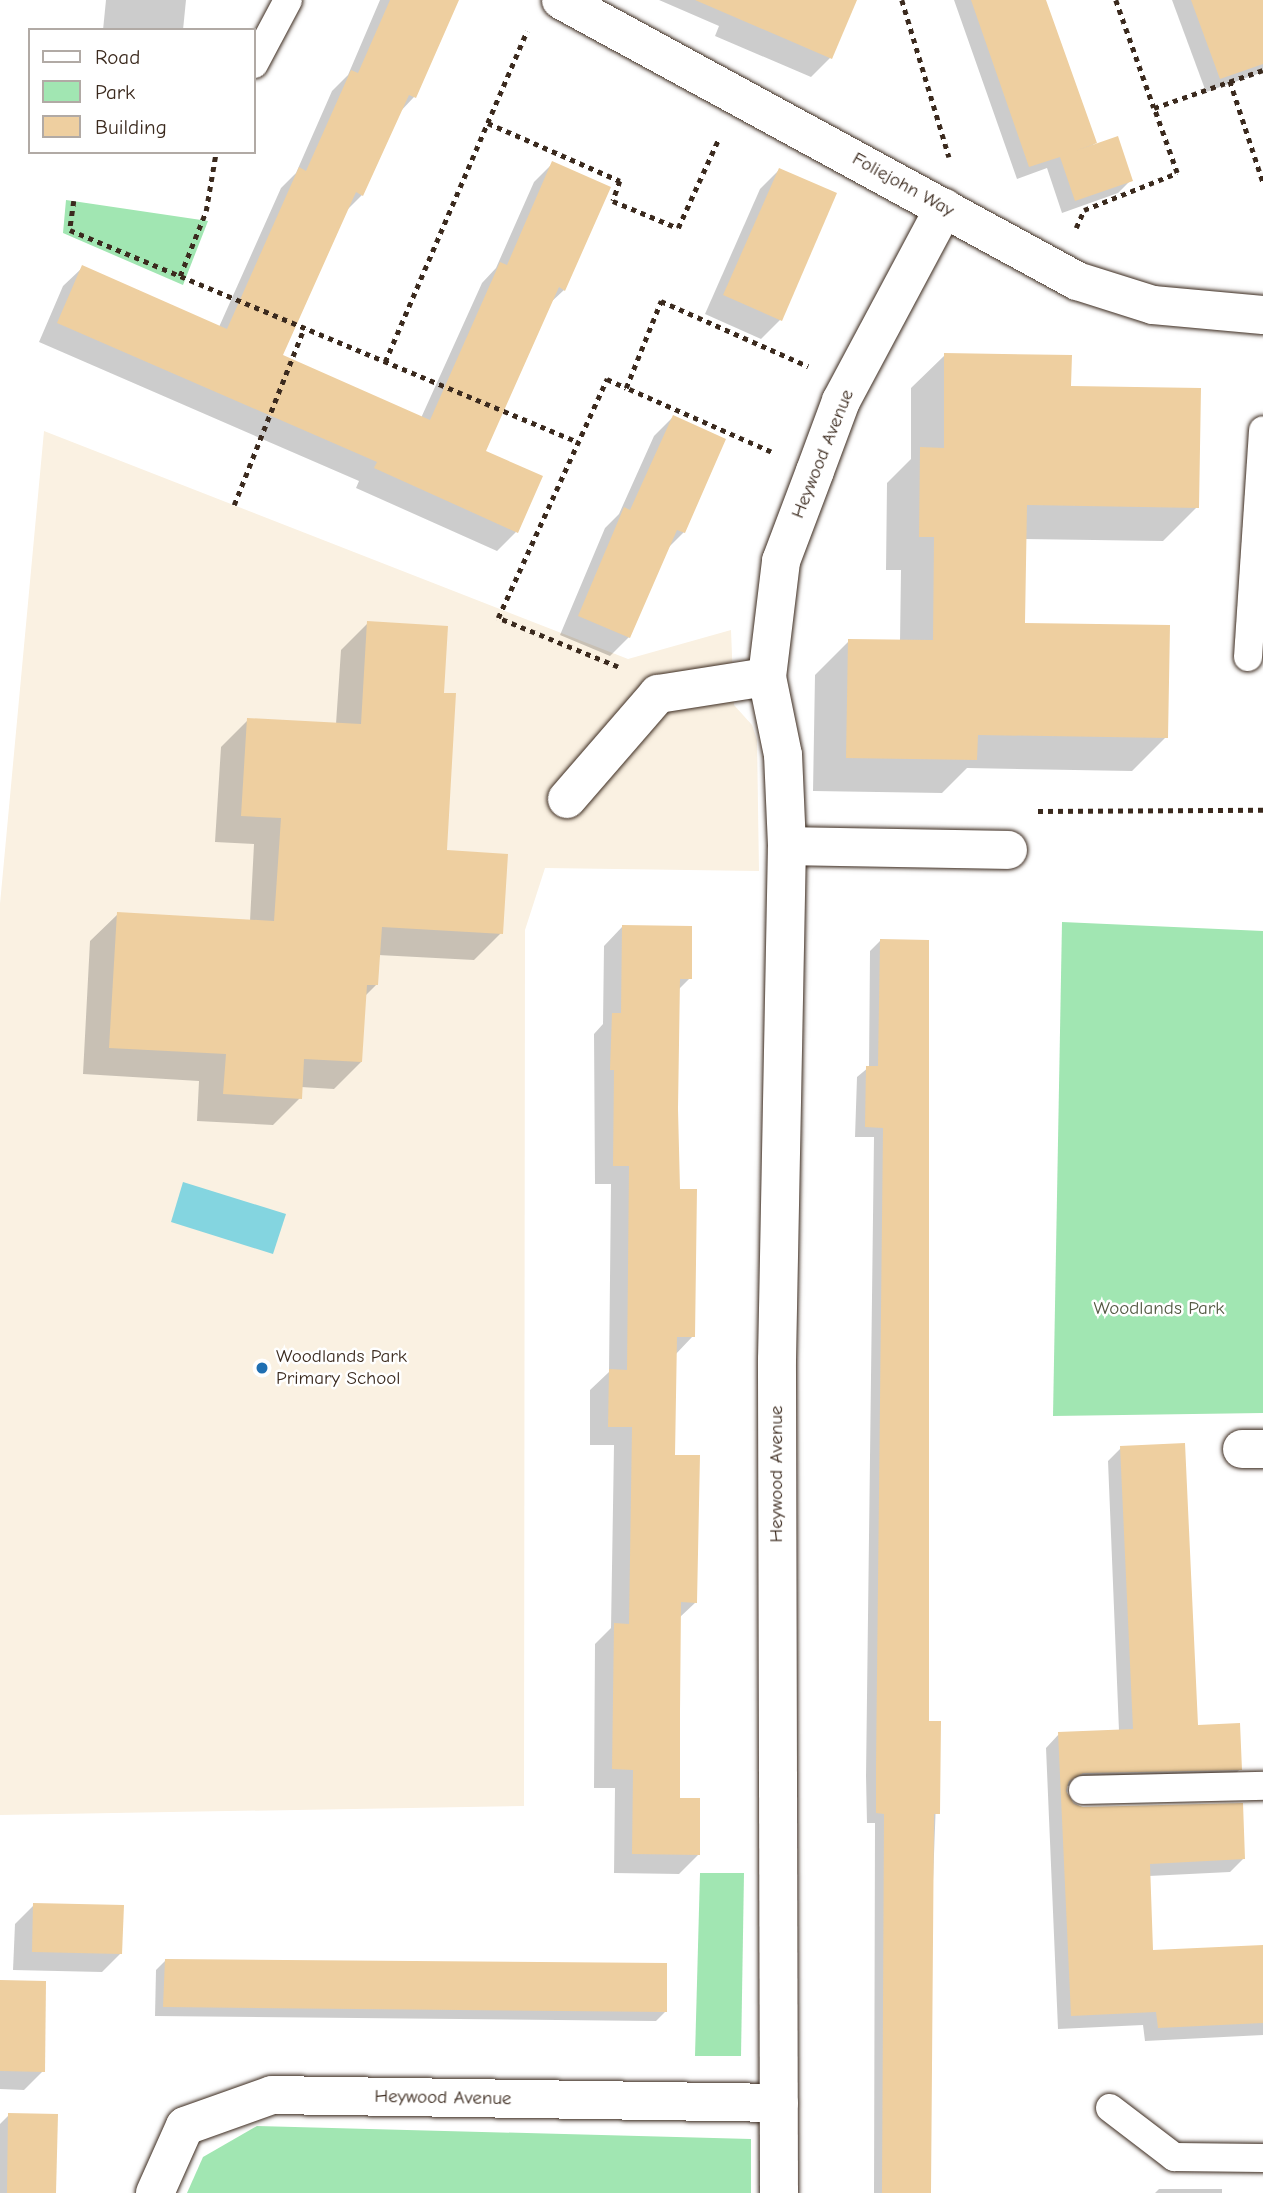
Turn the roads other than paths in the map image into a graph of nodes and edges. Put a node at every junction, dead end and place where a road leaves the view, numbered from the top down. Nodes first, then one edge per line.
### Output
1 (288, 0) edge
2 (561, 0) edge
3 (256, 60) edge
4 (956, 215) junction
5 (1263, 315) edge
6 (1263, 430) edge
7 (1248, 657) dead end
8 (767, 677) junction
9 (567, 799) dead end
10 (788, 846) junction
11 (1008, 850) road end
12 (1263, 1787) edge
13 (1083, 1790) dead end
14 (779, 2103) junction
15 (1110, 2108) dead end
16 (1263, 2158) edge
17 (155, 2193) edge
18 (779, 2193) edge

1 - 3 lane
2 - 4 street, Foliejohn Way
4 - 5 street, Foliejohn Way
4 - 8 street, Heywood Avenue
6 - 7 lane
8 - 9 street
8 - 10 street, Heywood Avenue
10 - 11 street
10 - 14 street, Heywood Avenue
12 - 13 lane
14 - 17 street, Heywood Avenue
14 - 18 street, Heywood Avenue
15 - 16 lane

